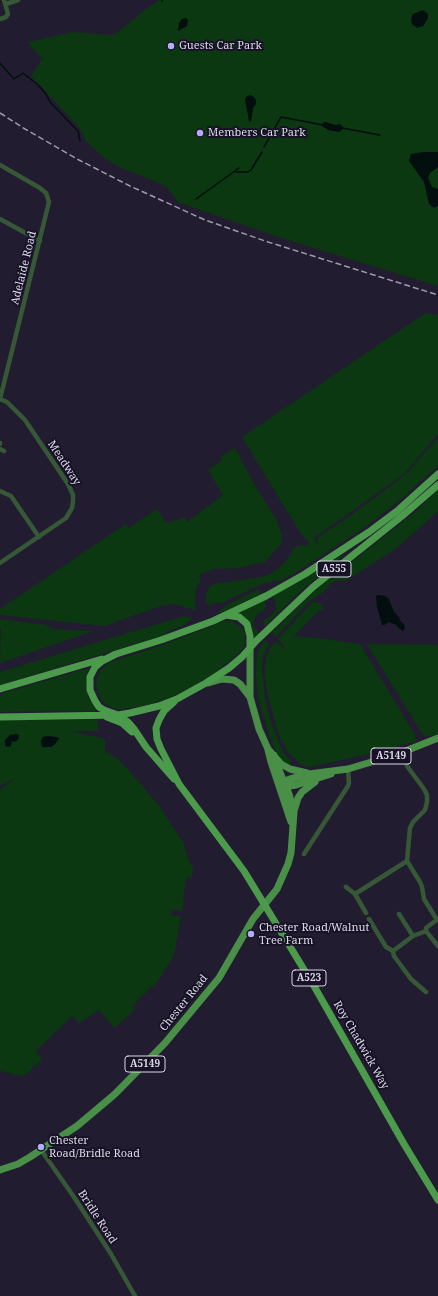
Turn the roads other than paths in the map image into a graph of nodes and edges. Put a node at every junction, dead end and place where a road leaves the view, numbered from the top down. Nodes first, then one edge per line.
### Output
1 (18, 0) edge
2 (5, 2) edge
3 (0, 19) edge
4 (0, 165) edge
5 (0, 219) edge
6 (40, 241) junction
7 (0, 399) edge
8 (438, 474) edge
9 (438, 485) edge
10 (0, 491) edge
11 (39, 537) junction
12 (0, 563) edge
13 (226, 615) junction
14 (250, 648) junction
15 (108, 657) junction
16 (206, 683) junction
17 (0, 689) edge
18 (250, 697) junction
19 (177, 699) junction
20 (118, 715) junction
21 (100, 716) junction
22 (0, 717) edge
23 (438, 738) edge
24 (146, 747) junction
25 (268, 749) junction
26 (403, 752) junction
27 (274, 755) junction
28 (345, 769) junction
29 (309, 774) junction
30 (328, 775) junction
31 (180, 784) junction
32 (283, 785) junction
33 (294, 812) junction
34 (293, 826) junction
35 (304, 854) dead end
36 (407, 861) junction
37 (346, 887) dead end
38 (355, 894) junction
39 (366, 913) dead end
40 (398, 914) dead end
41 (369, 919) dead end
42 (438, 919) edge
43 (426, 931) junction
44 (413, 936) junction
45 (438, 946) edge
46 (393, 951) junction
47 (426, 992) dead end
48 (41, 1150) junction
49 (0, 1170) edge
50 (438, 1200) edge
51 (135, 1296) edge

1 - 2 street
2 - 3 street
4 - 6 street, Adelaide Road
5 - 6 street
6 - 7 street, Adelaide Road
7 - 11 street, Meadway
8 - 13 highway, A555
9 - 14 highway, A555
10 - 11 street
11 - 12 street, Meadway
13 - 14 highway
13 - 15 highway, A555
14 - 16 highway, A555
14 - 18 main road, Chester Road / A5149
15 - 17 highway, A555
15 - 20 highway, A555
16 - 18 main road, Chester Road / A5149
16 - 19 highway, A555
18 - 25 main road, Chester Road / A5149
19 - 20 highway, A555
19 - 31 highway, Roy Chadwick Way / A523
20 - 21 highway, A555
20 - 24 highway, Roy Chadwick Way / A523
21 - 22 highway, A555
21 - 24 highway, Roy Chadwick Way / A523
23 - 26 main road, A5149
24 - 31 highway, Roy Chadwick Way / A523
25 - 27 main road, Chester Road / A5149
25 - 32 main road
26 - 28 main road, A5149
26 - 36 street
27 - 29 main road
27 - 32 main road, Chester Road / A5149
28 - 29 main road, A5149
28 - 30 main road, A5149
28 - 35 street
29 - 32 main road, A5149
30 - 32 main road, A5149
30 - 33 main road
31 - 50 highway, Roy Chadwick Way / A523
32 - 33 main road, Chester Road / A5149
32 - 34 main road
33 - 34 main road, Chester Road / A5149
34 - 48 main road, Chester Road / A5149
36 - 38 street
36 - 42 street
37 - 38 street
38 - 39 street
40 - 44 street
41 - 46 street
42 - 43 street
43 - 44 street
43 - 45 street
44 - 46 street
46 - 47 street
48 - 49 main road, Chester Road / A5149
48 - 51 street, Bridle Road

